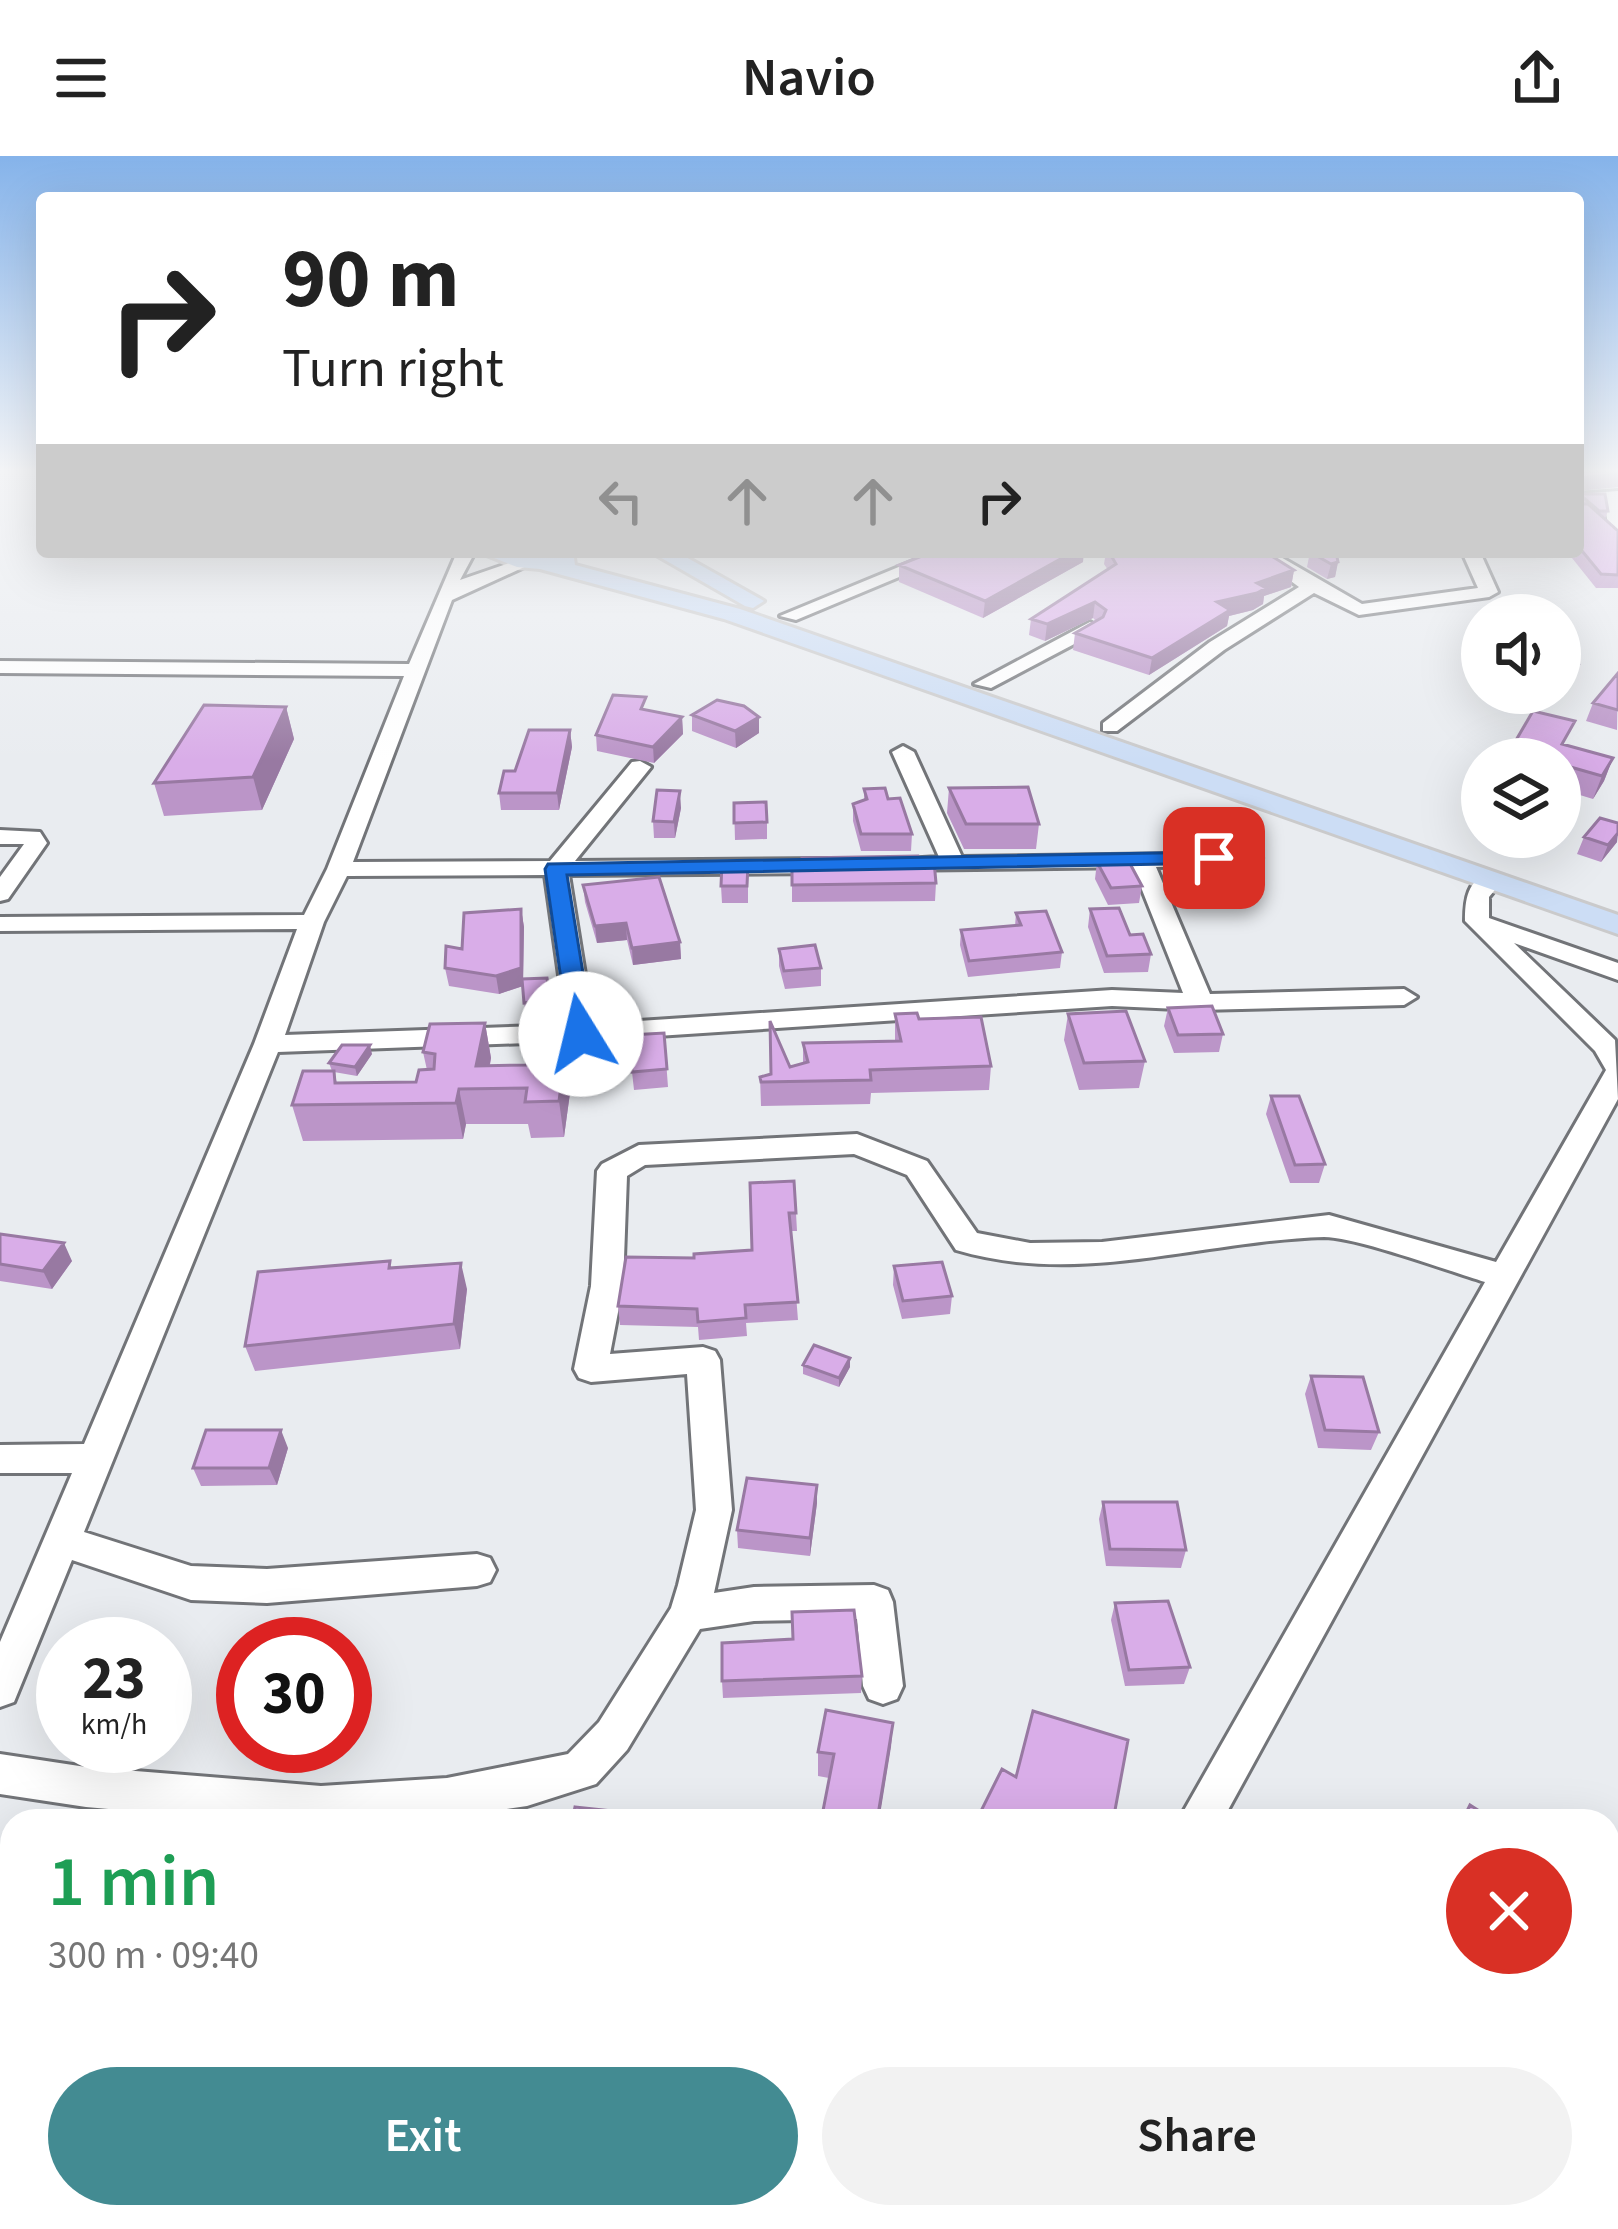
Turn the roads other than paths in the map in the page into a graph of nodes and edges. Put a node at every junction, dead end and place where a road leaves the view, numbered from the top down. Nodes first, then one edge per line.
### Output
1 (456, 568) edge
2 (519, 568) edge
3 (553, 568) edge
4 (688, 568) edge
5 (910, 568) edge
6 (1284, 568) edge
7 (1478, 568) edge
8 (1309, 584) junction
9 (448, 596) junction
10 (789, 616) junction
11 (1090, 628) edge
12 (0, 667) edge
13 (418, 670) junction
14 (984, 684) junction
15 (1110, 727) junction
16 (903, 752) dead end
17 (640, 767) dead end
18 (0, 837) edge
19 (1250, 858) dead end
20 (1141, 859) junction
21 (955, 864) junction
22 (10, 866) edge
23 (339, 869) junction
24 (556, 869) junction
25 (1491, 880) junction
26 (0, 894) edge
27 (1618, 902) edge
28 (1477, 921) junction
29 (312, 922) junction
30 (0, 925) edge
31 (1618, 925) edge
32 (1618, 972) edge
33 (1405, 997) dead end
34 (1199, 1002) junction
35 (581, 1034) junction
36 (268, 1044) junction
37 (1618, 1070) edge
38 (1506, 1276) junction
39 (97, 1458) junction
40 (0, 1459) edge
41 (62, 1541) junction
42 (477, 1570) dead end
43 (688, 1614) junction
44 (883, 1686) dead end
45 (0, 1689) edge
46 (0, 1774) edge
47 (1205, 1809) edge

1 - 9 street
2 - 9 street
3 - 25 main road
4 - 10 main road
5 - 10 street
6 - 8 street
7 - 8 street
8 - 15 street
9 - 13 street
10 - 14 main road
11 - 14 street
12 - 13 street
13 - 23 street
14 - 15 main road
15 - 27 main road
16 - 21 street
17 - 24 street
18 - 22 street
19 - 20 street
20 - 21 street
20 - 34 street
21 - 24 street
22 - 26 street
23 - 24 street
23 - 29 street
24 - 35 street
25 - 28 street
25 - 31 main road
28 - 32 street
28 - 37 street
29 - 30 street
29 - 36 street
33 - 34 street
34 - 35 street
35 - 36 street
36 - 39 street
37 - 38 street
38 - 43 street
38 - 47 street
39 - 40 street
39 - 41 street
41 - 42 street
41 - 45 street
43 - 44 street
43 - 46 street

